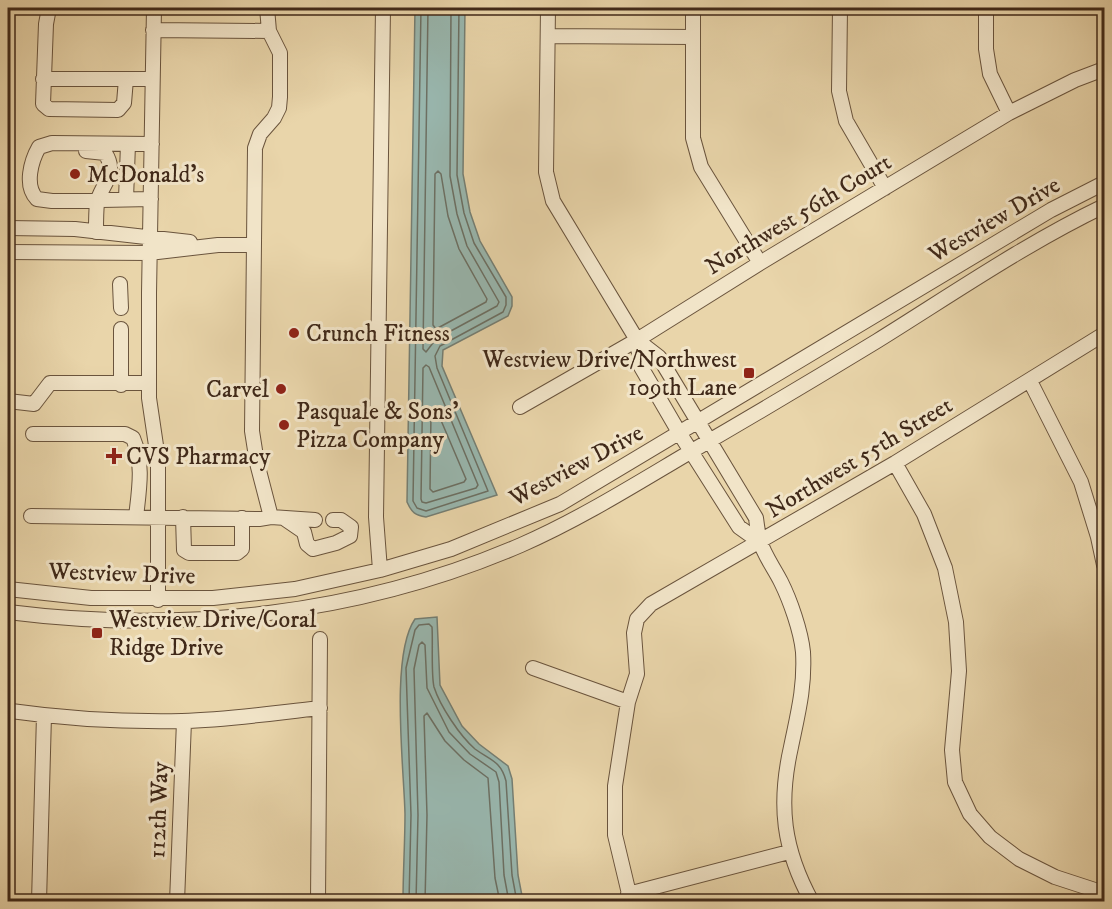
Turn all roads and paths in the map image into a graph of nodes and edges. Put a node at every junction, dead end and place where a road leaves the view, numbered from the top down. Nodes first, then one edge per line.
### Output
1 (49, 8) edge
2 (154, 8) edge
3 (267, 8) edge
4 (383, 8) edge
5 (548, 8) edge
6 (693, 8) edge
7 (840, 8) edge
8 (986, 8) edge
9 (153, 30) junction
10 (269, 31) junction
11 (548, 36) junction
12 (693, 38) junction
13 (1104, 69) edge
14 (43, 79) junction
15 (126, 79) junction
16 (152, 79) junction
17 (1009, 113) junction
18 (128, 144) junction
19 (152, 144) junction
20 (37, 151) junction
21 (1104, 183) edge
22 (885, 188) junction
23 (126, 199) junction
24 (151, 199) junction
25 (97, 200) junction
26 (1104, 206) edge
27 (8, 228) edge
28 (96, 232) junction
29 (150, 237) junction
30 (219, 245) junction
31 (254, 245) junction
32 (8, 252) edge
33 (149, 253) junction
34 (760, 263) junction
35 (120, 284) dead end
36 (121, 308) dead end
37 (121, 328) dead end
38 (1104, 334) edge
39 (637, 340) junction
40 (1030, 381) junction
41 (149, 383) junction
42 (121, 385) junction
43 (8, 401) edge
44 (520, 408) dead end
45 (698, 423) junction
46 (33, 434) dead end
47 (680, 434) junction
48 (710, 442) junction
49 (692, 452) junction
50 (895, 463) junction
51 (31, 516) dead end
52 (136, 517) junction
53 (158, 517) junction
54 (183, 517) junction
55 (277, 517) junction
56 (242, 518) junction
57 (315, 520) dead end
58 (333, 520) dead end
59 (760, 542) junction
60 (1104, 565) edge
61 (381, 570) junction
62 (8, 589) edge
63 (158, 600) junction
64 (8, 612) edge
65 (320, 639) dead end
66 (533, 668) dead end
67 (628, 702) junction
68 (320, 708) junction
69 (11, 711) dead end
70 (44, 715) junction
71 (184, 721) junction
72 (789, 852) junction
73 (1094, 894) edge
74 (630, 898) edge
75 (39, 902) edge
76 (177, 902) edge
77 (318, 902) edge
78 (812, 902) edge

1 - 14 street
2 - 9 street
3 - 10 street
4 - 61 street
5 - 11 street
6 - 12 street
7 - 22 street
8 - 17 street
9 - 10 street
9 - 16 street
10 - 31 street
11 - 12 street
11 - 39 street
12 - 34 street
13 - 17 street, Northwest 56th Court
14 - 15 street
14 - 15 street
15 - 16 street
16 - 19 street
17 - 22 street, Northwest 56th Court
18 - 19 street
18 - 20 street
18 - 23 street
19 - 24 street
20 - 25 street
20 - 25 street
21 - 45 street, Westview Drive
22 - 34 street, Northwest 56th Court
23 - 24 street
23 - 25 street
24 - 29 street
25 - 28 street
26 - 48 street, Westview Drive
27 - 28 street
28 - 29 street
29 - 30 street
29 - 33 street
30 - 31 street
30 - 33 street
31 - 55 street
32 - 33 street
33 - 41 street
34 - 39 street, Northwest 56th Court
35 - 36 street
37 - 42 street
38 - 40 street, Northwest 55th Street
39 - 44 street, Northwest 56th Court
39 - 45 street
39 - 47 street
40 - 50 street, Northwest 55th Street
40 - 60 street
41 - 42 street
41 - 53 street
42 - 43 street
45 - 47 street, Westview Drive
45 - 48 street
46 - 52 street
47 - 49 street
47 - 61 street, Westview Drive
48 - 49 street, Westview Drive
48 - 59 street
49 - 59 street
49 - 64 street, Westview Drive
50 - 59 street, Northwest 55th Street
50 - 73 street
51 - 52 street
52 - 53 street
53 - 54 street
53 - 63 street
54 - 56 street
54 - 56 street
55 - 56 street
55 - 57 street
55 - 58 street
59 - 67 street, Northwest 55th Street
59 - 72 street
61 - 63 street, Westview Drive
62 - 63 street, Westview Drive
65 - 68 street
66 - 67 street
67 - 74 street
68 - 71 street
68 - 77 street
69 - 70 street
70 - 71 street
70 - 75 street
71 - 76 street, 112th Way
72 - 74 street
72 - 78 street

